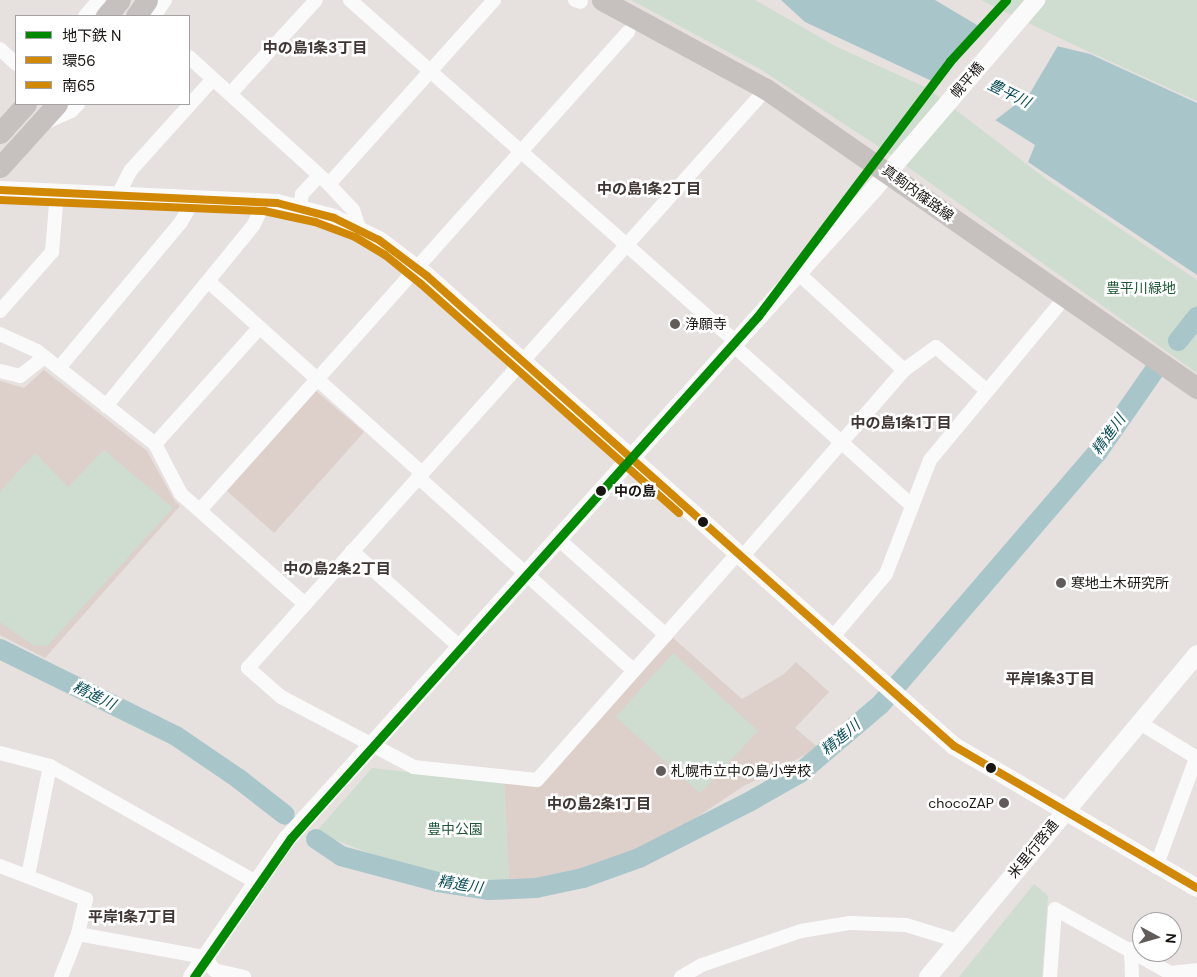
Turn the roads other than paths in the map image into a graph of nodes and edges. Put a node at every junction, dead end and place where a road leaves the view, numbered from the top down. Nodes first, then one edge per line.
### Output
1 (99, 0) edge
2 (120, 0) edge
3 (147, 0) edge
4 (165, 0) edge
5 (316, 0) edge
6 (350, 0) edge
7 (494, 0) edge
8 (602, 0) edge
9 (1036, 0) edge
10 (85, 15) edge
11 (107, 15) edge
12 (137, 15) edge
13 (155, 15) edge
14 (628, 32) dead end
15 (0, 49) edge
16 (190, 58) edge
17 (15, 63) edge
18 (431, 71) junction
19 (213, 79) junction
20 (230, 94) junction
21 (759, 97) dead end
22 (56, 105) edge
23 (77, 105) edge
24 (190, 105) edge
25 (190, 105) edge
26 (22, 106) edge
27 (35, 127) junction
28 (0, 132) edge
29 (522, 151) junction
30 (893, 166) junction
31 (0, 167) edge
32 (324, 180) junction
33 (0, 190) edge
34 (57, 193) junction
35 (118, 195) junction
36 (195, 198) junction
37 (265, 201) junction
38 (300, 207) junction
39 (359, 228) junction
40 (627, 244) junction
41 (418, 268) junction
42 (798, 273) junction
43 (209, 282) junction
44 (1057, 307) dead end
45 (0, 311) edge
46 (259, 328) junction
47 (0, 334) edge
48 (734, 343) junction
49 (44, 357) junction
50 (522, 361) junction
51 (59, 368) junction
52 (904, 370) junction
53 (0, 371) edge
54 (318, 380) junction
55 (1197, 388) edge
56 (986, 390) junction
57 (106, 406) junction
58 (841, 443) junction
59 (155, 444) junction
60 (630, 456) junction
61 (420, 475) junction
62 (910, 504) junction
63 (200, 510) junction
64 (557, 538) junction
65 (352, 551) junction
66 (740, 555) junction
67 (525, 574) junction
68 (305, 604) junction
69 (666, 636) junction
70 (832, 638) junction
71 (459, 646) junction
72 (1197, 654) edge
73 (634, 672) junction
74 (1140, 723) junction
75 (372, 743) junction
76 (0, 753) edge
77 (1197, 758) edge
78 (50, 766) junction
79 (1064, 812) junction
80 (0, 866) edge
81 (1156, 867) junction
82 (28, 876) junction
83 (256, 882) junction
84 (1197, 888) edge
85 (78, 934) junction
86 (958, 941) junction
87 (1131, 949) junction
88 (211, 968) edge
89 (1197, 970) edge
90 (60, 977) edge
91 (192, 977) edge
92 (244, 977) edge
93 (681, 977) edge
94 (928, 977) edge
95 (1050, 977) edge
96 (1132, 977) edge

1 - 10 street
2 - 11 main road
3 - 12 main road
4 - 13 street
5 - 20 street
6 - 18 street
7 - 18 street
8 - 30 main road, 真駒内篠路線
9 - 30 street, 幌平橋
14 - 29 street
15 - 17 street
16 - 19 street
18 - 29 street
18 - 32 street
19 - 20 street
19 - 24 street
20 - 32 street
21 - 40 street
22 - 27 main road
23 - 27 street
25 - 35 street
26 - 28 main road
27 - 31 main road
29 - 40 street
29 - 41 street
30 - 42 street, 幌平橋
30 - 55 main road, 真駒内篠路線
32 - 38 street
32 - 39 street
33 - 34 street
34 - 35 street
34 - 45 street
35 - 36 street
36 - 37 street
36 - 51 street
37 - 38 street
37 - 43 street
38 - 39 street
39 - 41 street
40 - 48 street
40 - 50 street
41 - 50 street
41 - 54 street
42 - 48 street, 幌平橋
42 - 52 street
43 - 46 street
43 - 57 street
44 - 56 street
46 - 54 street
46 - 59 street
47 - 49 street
48 - 58 street
48 - 60 street, 幌平橋
49 - 51 street
49 - 53 street
50 - 60 street
50 - 61 street
51 - 57 street
52 - 56 street
52 - 58 street
54 - 61 street
54 - 63 street
56 - 62 street
57 - 59 street
58 - 62 street
58 - 66 street
59 - 63 street
60 - 64 street, 幌平橋
60 - 66 street
61 - 65 street
61 - 67 street
62 - 70 street
63 - 68 street
64 - 67 street, 幌平橋
64 - 69 street
65 - 68 street
65 - 71 street
66 - 69 street
66 - 70 street
67 - 71 street, 幌平橋
67 - 73 street
68 - 75 street
69 - 73 street
70 - 79 street
71 - 75 street, 幌平橋
72 - 74 street, 米里行啓通
73 - 75 street
74 - 77 street
74 - 79 street, 米里行啓通
75 - 83 street, 幌平橋
76 - 78 street
77 - 81 street
78 - 82 street
78 - 83 street
79 - 81 street
79 - 86 street, 米里行啓通
80 - 82 street
81 - 84 street
82 - 85 street
83 - 88 street, 幌平橋
85 - 88 street
85 - 90 street
86 - 93 street
86 - 94 street, 米里行啓通
87 - 89 street
87 - 95 street
87 - 96 street
88 - 91 street, 幌平橋
88 - 92 street

